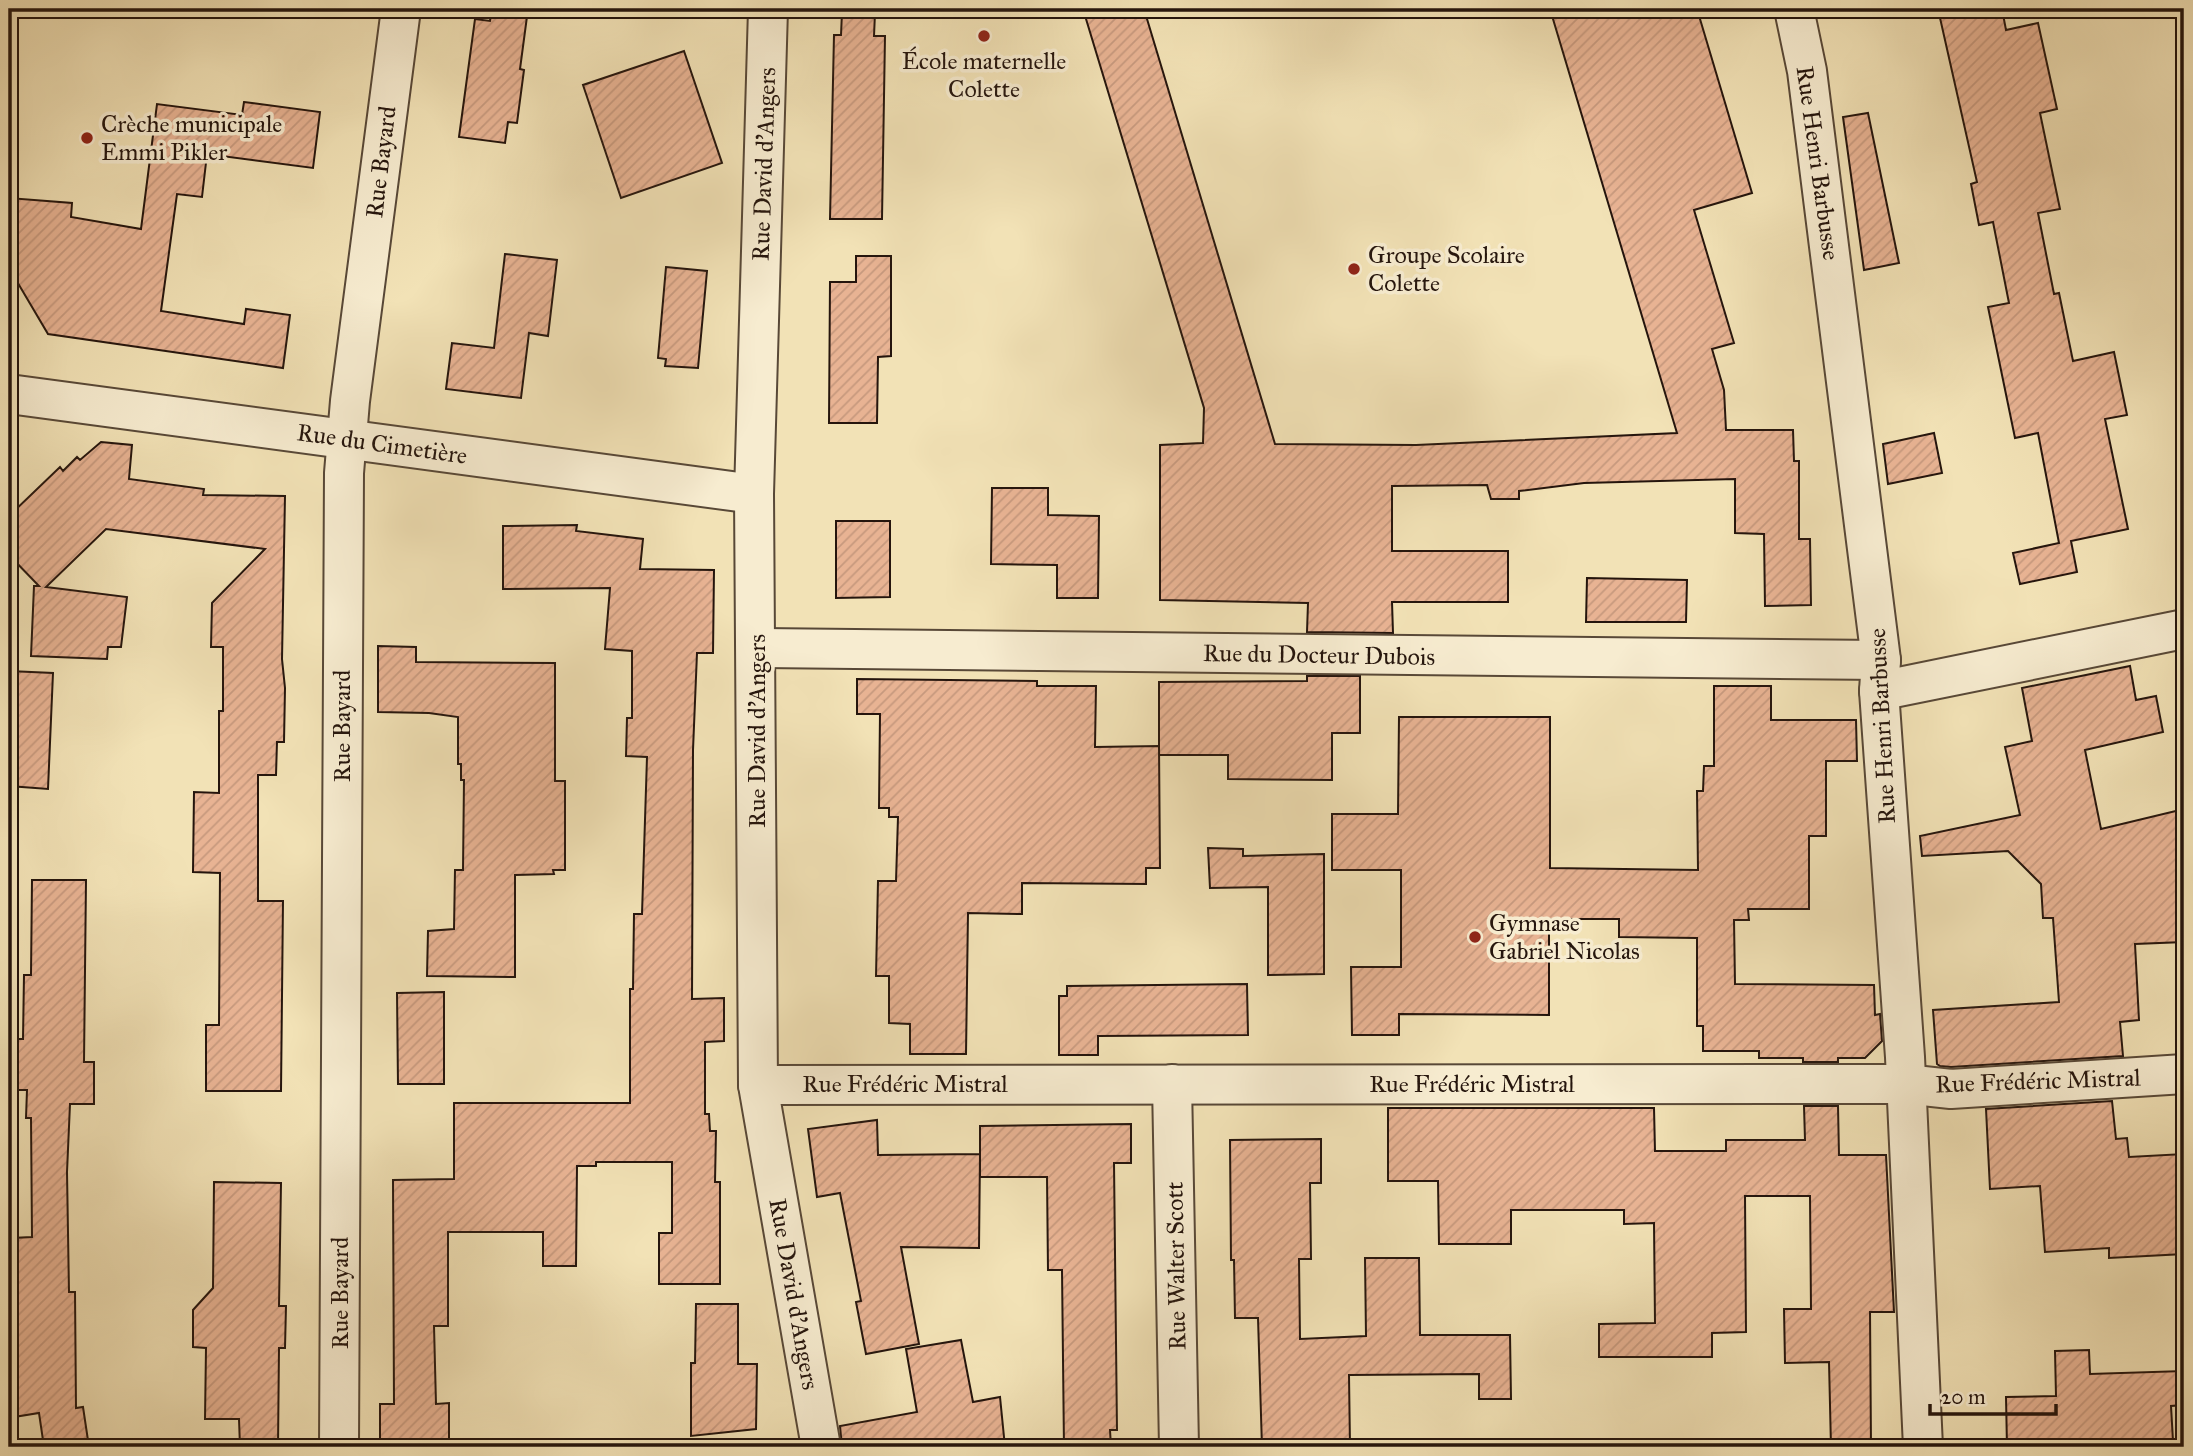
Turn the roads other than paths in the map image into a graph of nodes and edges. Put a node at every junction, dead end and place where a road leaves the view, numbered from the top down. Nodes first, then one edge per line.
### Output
1 (401, 9) edge
2 (768, 9) edge
3 (1794, 9) edge
4 (9, 394) edge
5 (346, 439) junction
6 (754, 494) junction
7 (2184, 629) edge
8 (757, 649) junction
9 (1880, 676) junction
10 (2184, 1074) edge
11 (758, 1084) junction
12 (1172, 1084) junction
13 (1905, 1084) junction
14 (339, 1447) edge
15 (821, 1447) edge
16 (1179, 1447) edge
17 (1923, 1447) edge

1 - 5 street, Rue Bayard
2 - 6 street, Rue David d'Angers
3 - 9 street, Rue Henri Barbusse
4 - 5 street, Rue du Cimetière
5 - 6 street, Rue du Cimetière
5 - 14 street, Rue Bayard
6 - 8 street, Rue David d'Angers
7 - 9 street, Rue du Docteur Dubois
8 - 9 street, Rue du Docteur Dubois
8 - 11 street, Rue David d'Angers
9 - 13 street, Rue Henri Barbusse
10 - 13 street, Rue Frédéric Mistral
11 - 12 street, Rue Frédéric Mistral
11 - 15 street, Rue David d'Angers
12 - 13 street, Rue Frédéric Mistral
12 - 16 street, Rue Walter Scott
13 - 17 street, Rue Henri Barbusse

